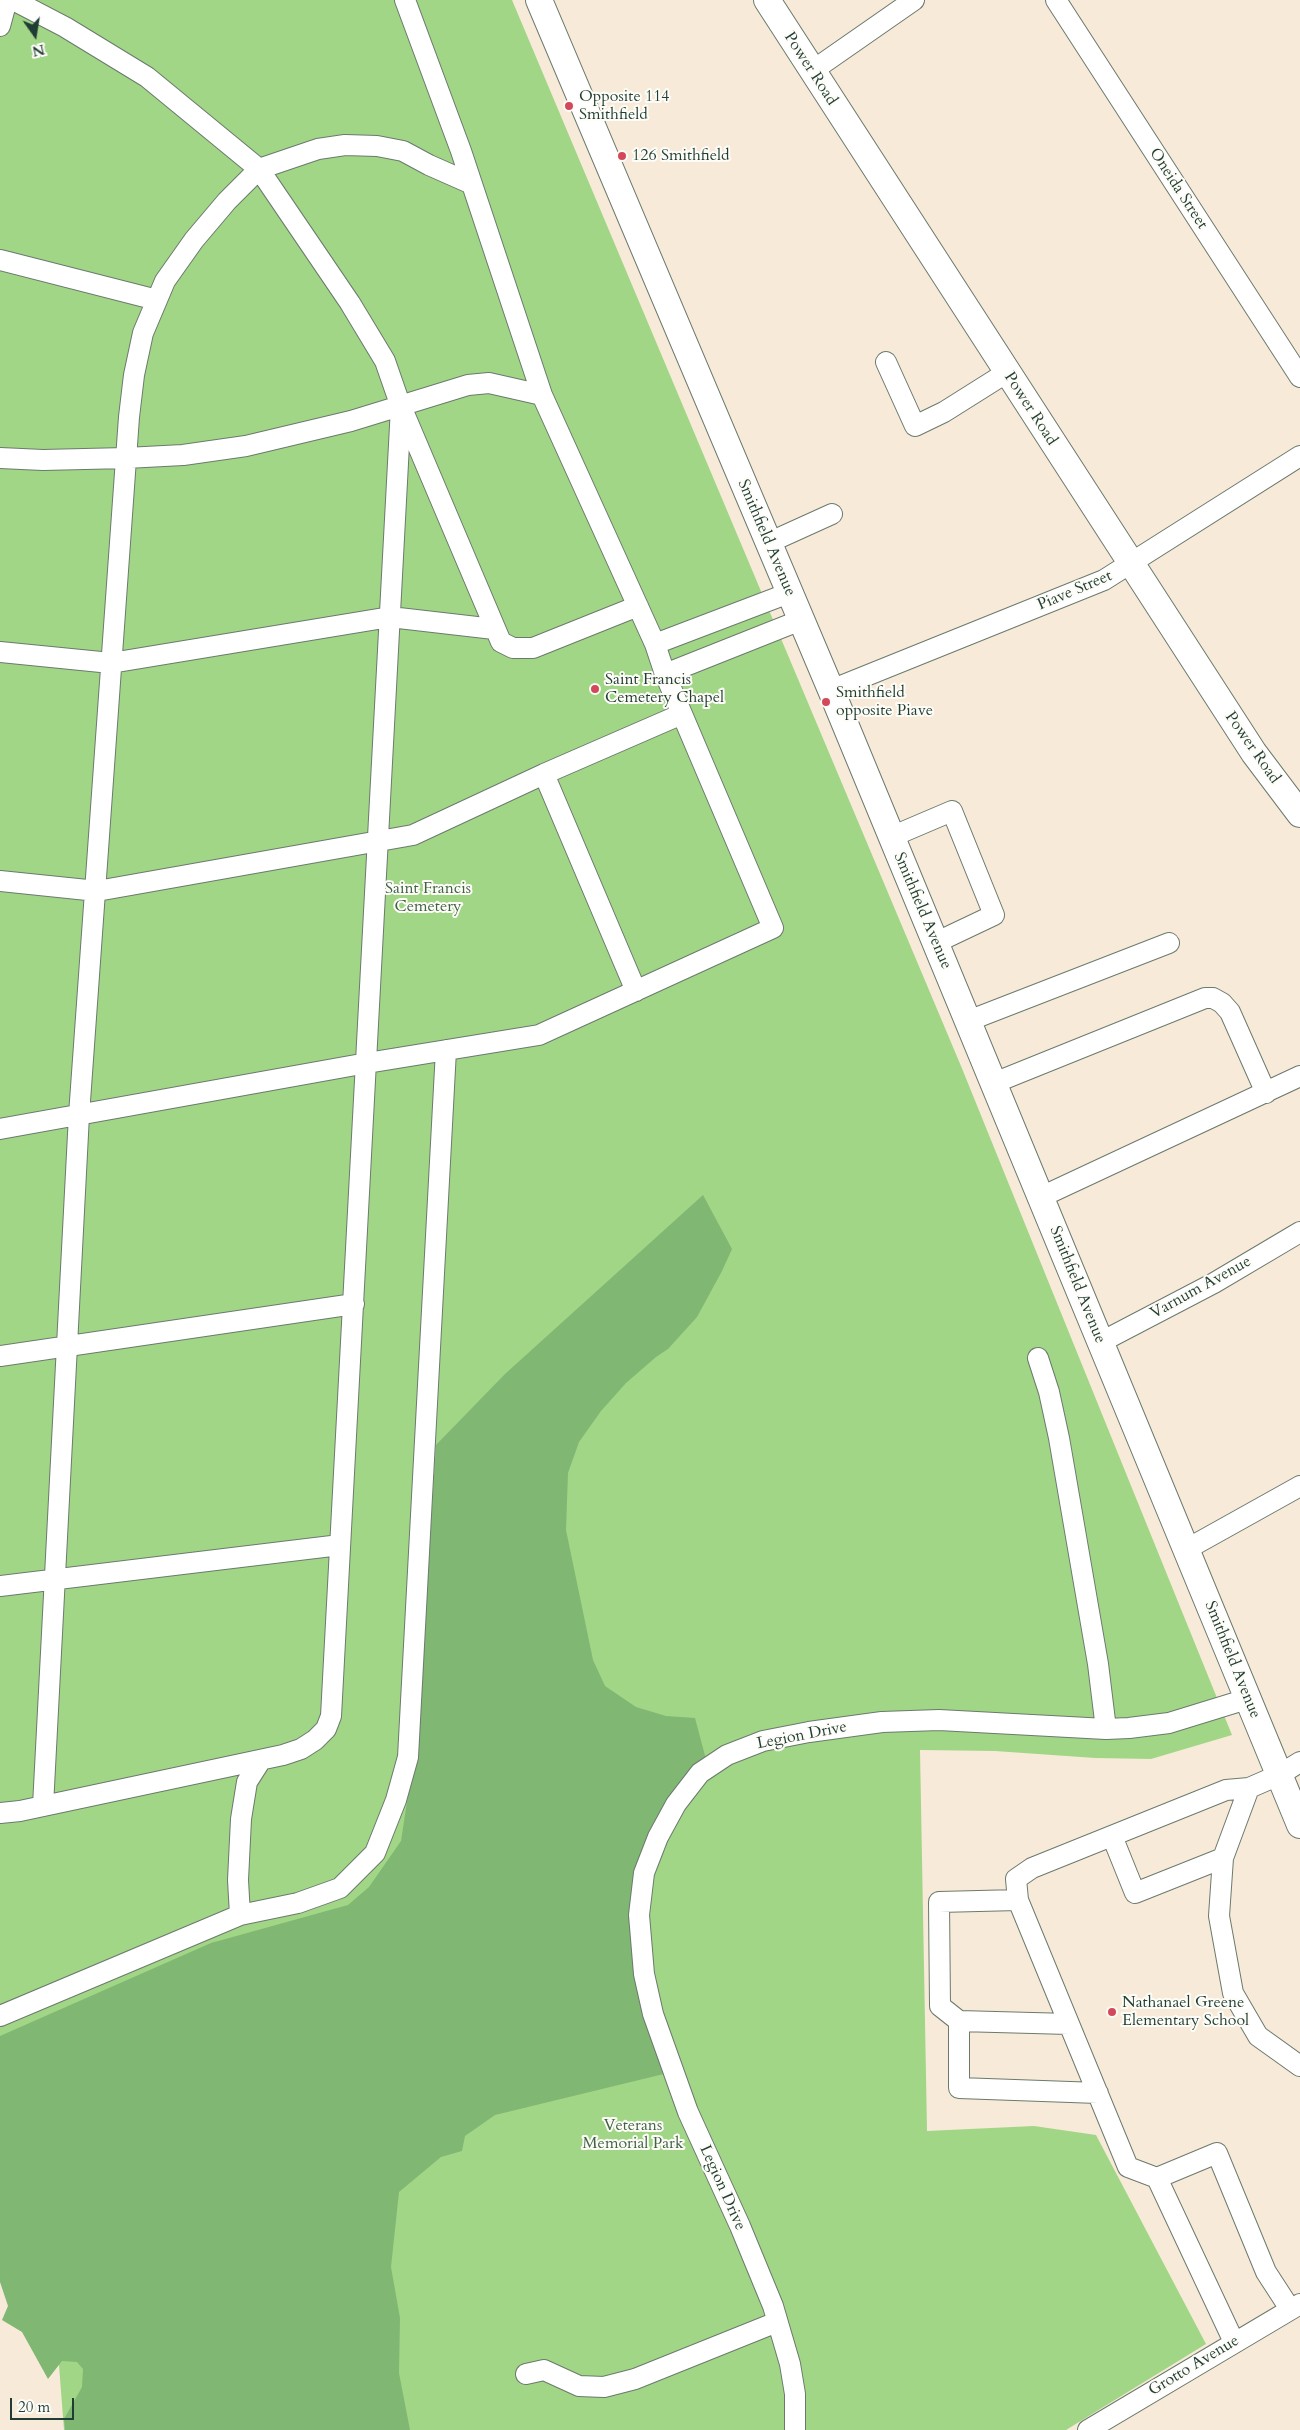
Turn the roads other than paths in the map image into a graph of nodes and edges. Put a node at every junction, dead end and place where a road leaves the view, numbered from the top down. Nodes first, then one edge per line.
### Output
1 (7, 0) edge
2 (13, 0) edge
3 (405, 0) edge
4 (539, 0) edge
5 (766, 0) edge
6 (914, 0) edge
7 (1056, 0) edge
8 (0, 26) edge
9 (812, 71) junction
10 (259, 169) junction
11 (472, 184) junction
12 (0, 260) edge
13 (156, 300) junction
14 (886, 362) dead end
15 (1006, 373) junction
16 (1300, 377) edge
17 (542, 395) junction
18 (401, 407) junction
19 (1300, 456) edge
20 (0, 458) edge
21 (126, 458) junction
22 (832, 514) dead end
23 (768, 543) junction
24 (1130, 565) junction
25 (789, 593) junction
26 (638, 606) junction
27 (390, 617) junction
28 (801, 620) junction
29 (494, 629) junction
30 (655, 644) junction
31 (0, 652) edge
32 (112, 663) junction
33 (665, 674) junction
34 (831, 690) junction
35 (682, 714) junction
36 (544, 774) junction
37 (1300, 814) edge
38 (891, 837) junction
39 (378, 842) junction
40 (0, 881) edge
41 (97, 891) junction
42 (1169, 942) dead end
43 (935, 943) junction
44 (636, 991) junction
45 (968, 1021) junction
46 (446, 1050) junction
47 (367, 1063) junction
48 (1300, 1076) edge
49 (994, 1083) junction
50 (1266, 1093) junction
51 (79, 1115) junction
52 (0, 1129) edge
53 (1041, 1197) junction
54 (1300, 1232) edge
55 (354, 1304) junction
56 (1101, 1342) junction
57 (69, 1346) junction
58 (0, 1356) edge
59 (1038, 1358) dead end
60 (1300, 1486) edge
61 (340, 1545) junction
62 (1187, 1548) junction
63 (55, 1580) junction
64 (0, 1586) edge
65 (1247, 1699) junction
66 (1106, 1729) junction
67 (261, 1760) junction
68 (1290, 1768) edge
69 (1249, 1788) junction
70 (43, 1806) junction
71 (0, 1813) edge
72 (1300, 1825) edge
73 (1112, 1836) junction
74 (1223, 1858) junction
75 (1018, 1900) junction
76 (240, 1915) junction
77 (0, 2016) edge
78 (959, 2021) junction
79 (1069, 2024) junction
80 (1300, 2066) edge
81 (1098, 2093) junction
82 (1158, 2178) junction
83 (1295, 2307) edge
84 (777, 2322) junction
85 (1234, 2342) junction
86 (526, 2374) dead end
87 (795, 2430) edge
88 (1088, 2430) edge

1 - 8 street
2 - 10 street
3 - 11 street
4 - 23 main road, Smithfield Avenue
5 - 9 main road, Power Road
6 - 9 street
7 - 16 street, Oneida Street
9 - 15 main road, Power Road
10 - 11 street
10 - 13 street
10 - 18 street
11 - 17 street
12 - 13 street
13 - 21 street
14 - 15 street
15 - 24 main road, Power Road
17 - 18 street
17 - 26 street
18 - 21 street
18 - 27 street
18 - 29 street
19 - 24 street, Piave Street
20 - 21 street
21 - 32 street
22 - 23 street
23 - 25 main road, Smithfield Avenue
24 - 34 street, Piave Street
24 - 37 main road, Power Road
25 - 28 main road, Smithfield Avenue
25 - 30 street
26 - 29 street
26 - 30 street
27 - 29 street
27 - 32 street
27 - 39 street
28 - 33 street
28 - 34 main road, Smithfield Avenue
30 - 33 street
31 - 32 street
32 - 41 street
33 - 35 street
34 - 38 main road, Smithfield Avenue
35 - 36 street
35 - 44 street
36 - 39 street
36 - 44 street
38 - 43 main road, Smithfield Avenue
38 - 43 street
39 - 41 street
39 - 47 street
40 - 41 street
41 - 51 street
42 - 45 street
43 - 45 main road, Smithfield Avenue
44 - 46 street
45 - 49 main road, Smithfield Avenue
46 - 47 street
46 - 76 street
47 - 51 street
47 - 55 street
48 - 50 street
49 - 50 street
49 - 53 main road, Smithfield Avenue
50 - 53 street
51 - 52 street
51 - 57 street
53 - 56 main road, Smithfield Avenue
54 - 56 street, Varnum Avenue
55 - 57 street
55 - 61 street
56 - 62 main road, Smithfield Avenue
57 - 58 street
57 - 63 street
59 - 66 street
60 - 62 street
61 - 63 street
61 - 67 street
62 - 65 main road, Smithfield Avenue
63 - 64 street
63 - 70 street
65 - 66 street, Legion Drive
65 - 68 main road, Smithfield Avenue
66 - 84 street, Legion Drive
67 - 70 street
67 - 76 street
68 - 69 street
68 - 72 main road, Smithfield Avenue
69 - 73 street
69 - 74 street
70 - 71 street
73 - 74 street
73 - 75 street
74 - 80 street
75 - 78 street
75 - 79 street
76 - 77 street
78 - 79 street
78 - 81 street
79 - 81 street
81 - 82 street
82 - 83 street
82 - 85 street
83 - 85 street, Grotto Avenue
84 - 86 street
84 - 87 street, Legion Drive
85 - 88 street, Grotto Avenue

